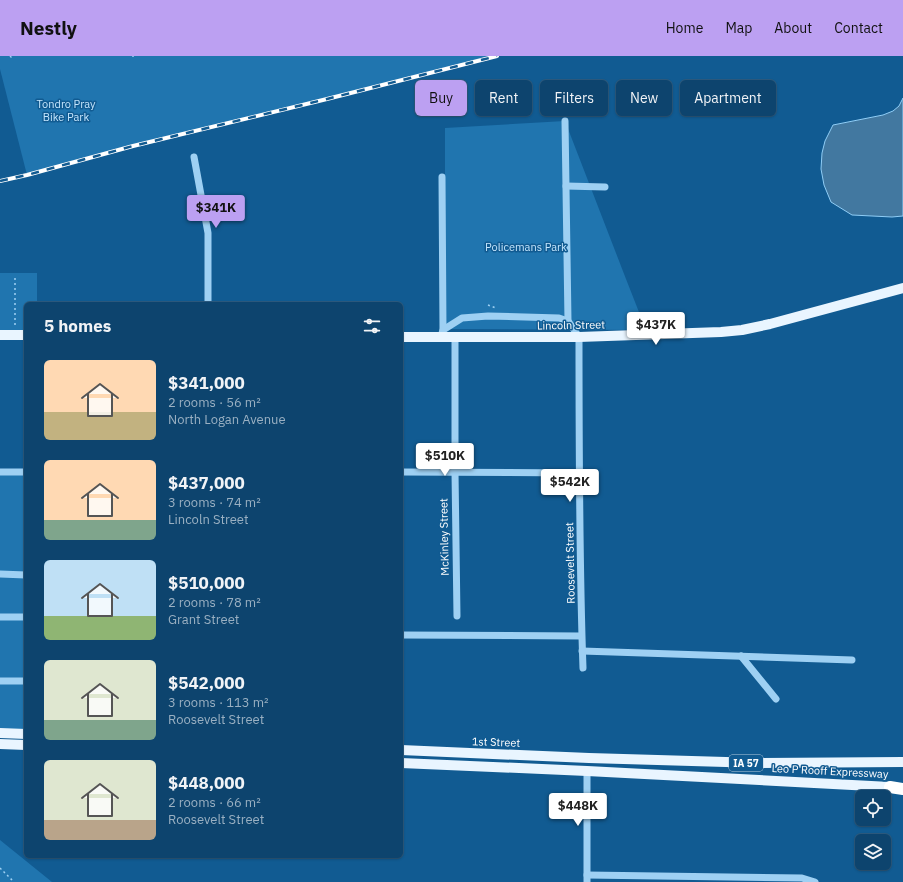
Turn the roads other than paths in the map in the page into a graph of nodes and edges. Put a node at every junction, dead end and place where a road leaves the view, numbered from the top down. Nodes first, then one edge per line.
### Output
1 (565, 121) dead end
2 (194, 157) dead end
3 (442, 177) dead end
4 (566, 186) junction
5 (605, 187) dead end
6 (903, 288) edge
7 (208, 302) edge
8 (568, 321) junction
9 (442, 333) junction
10 (0, 335) edge
11 (24, 335) edge
12 (403, 337) edge
13 (455, 337) junction
14 (579, 337) junction
15 (0, 472) edge
16 (24, 472) edge
17 (403, 472) edge
18 (455, 472) junction
19 (579, 473) junction
20 (0, 574) edge
21 (24, 575) edge
22 (456, 616) dead end
23 (0, 617) edge
24 (24, 617) edge
25 (403, 635) edge
26 (582, 636) junction
27 (582, 651) junction
28 (741, 656) junction
29 (852, 660) dead end
30 (583, 668) dead end
31 (0, 681) edge
32 (24, 681) edge
33 (776, 699) dead end
34 (0, 733) edge
35 (24, 734) edge
36 (0, 744) edge
37 (24, 746) edge
38 (403, 750) edge
39 (589, 758) joint
40 (903, 762) edge
41 (403, 763) edge
42 (588, 771) junction
43 (890, 787) joint
44 (903, 788) edge
45 (587, 878) edge
46 (815, 882) edge

1 - 4 street
2 - 7 street
3 - 9 street
4 - 5 street
4 - 8 street
6 - 14 main road, Lincoln Street
8 - 9 street
8 - 14 street
9 - 12 main road, Lincoln Street
9 - 13 main road, Lincoln Street
10 - 11 main road
13 - 14 main road, Lincoln Street
13 - 18 street, McKinley Street
14 - 19 street, Roosevelt Street
15 - 16 street
17 - 18 street
18 - 19 street
18 - 22 street, McKinley Street
19 - 26 street, Roosevelt Street
20 - 21 street
23 - 24 street
25 - 26 street
26 - 27 street, Roosevelt Street
27 - 28 street
27 - 30 street, Roosevelt Street
28 - 29 street
28 - 33 street
31 - 32 street
34 - 35 main road
36 - 37 main road
38 - 39 main road, 1st Street
39 - 40 main road, Leo P Rooff Expressway / IA 57
41 - 42 main road
42 - 43 main road, Leo P Rooff Expressway / IA 57
42 - 45 street
43 - 44 highway
45 - 46 street

